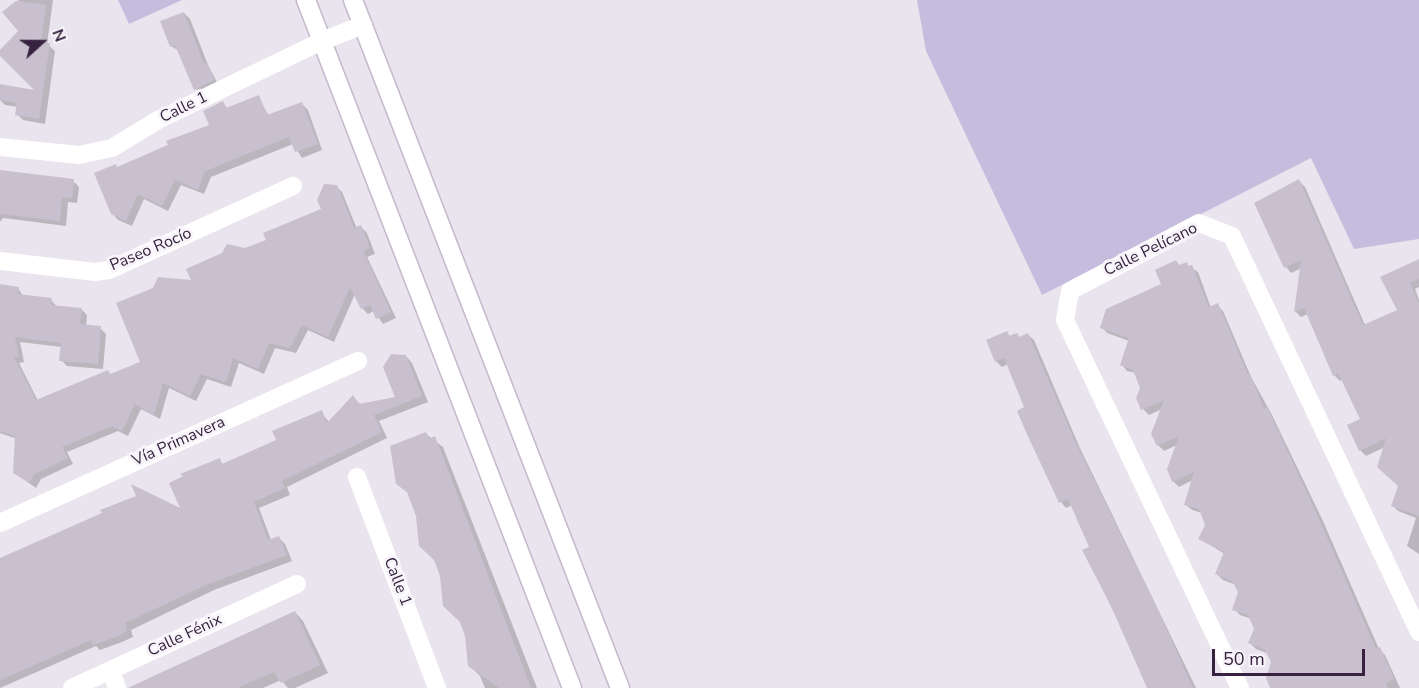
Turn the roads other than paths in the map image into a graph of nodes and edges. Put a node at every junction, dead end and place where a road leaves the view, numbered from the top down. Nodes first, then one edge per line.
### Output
1 (306, 0) edge
2 (353, 0) edge
3 (363, 25) junction
4 (322, 41) junction
5 (0, 147) edge
6 (293, 186) dead end
7 (0, 261) edge
8 (358, 361) dead end
9 (357, 477) dead end
10 (0, 523) edge
11 (297, 584) dead end
12 (1419, 632) edge
13 (111, 670) junction
14 (72, 688) edge
15 (117, 688) edge
16 (437, 688) edge
17 (572, 688) edge
18 (620, 688) edge
19 (1240, 688) edge

1 - 4 street
2 - 3 street
3 - 4 street, Calle 1
3 - 18 street
4 - 5 street, Calle 1
4 - 17 street
6 - 7 street, Paseo Rocío
8 - 10 street, Vía Primavera
9 - 16 street, Calle 1
11 - 13 street, Calle Fénix
12 - 19 street, Calle Pelícano
13 - 14 street, Calle Fénix
13 - 15 street

